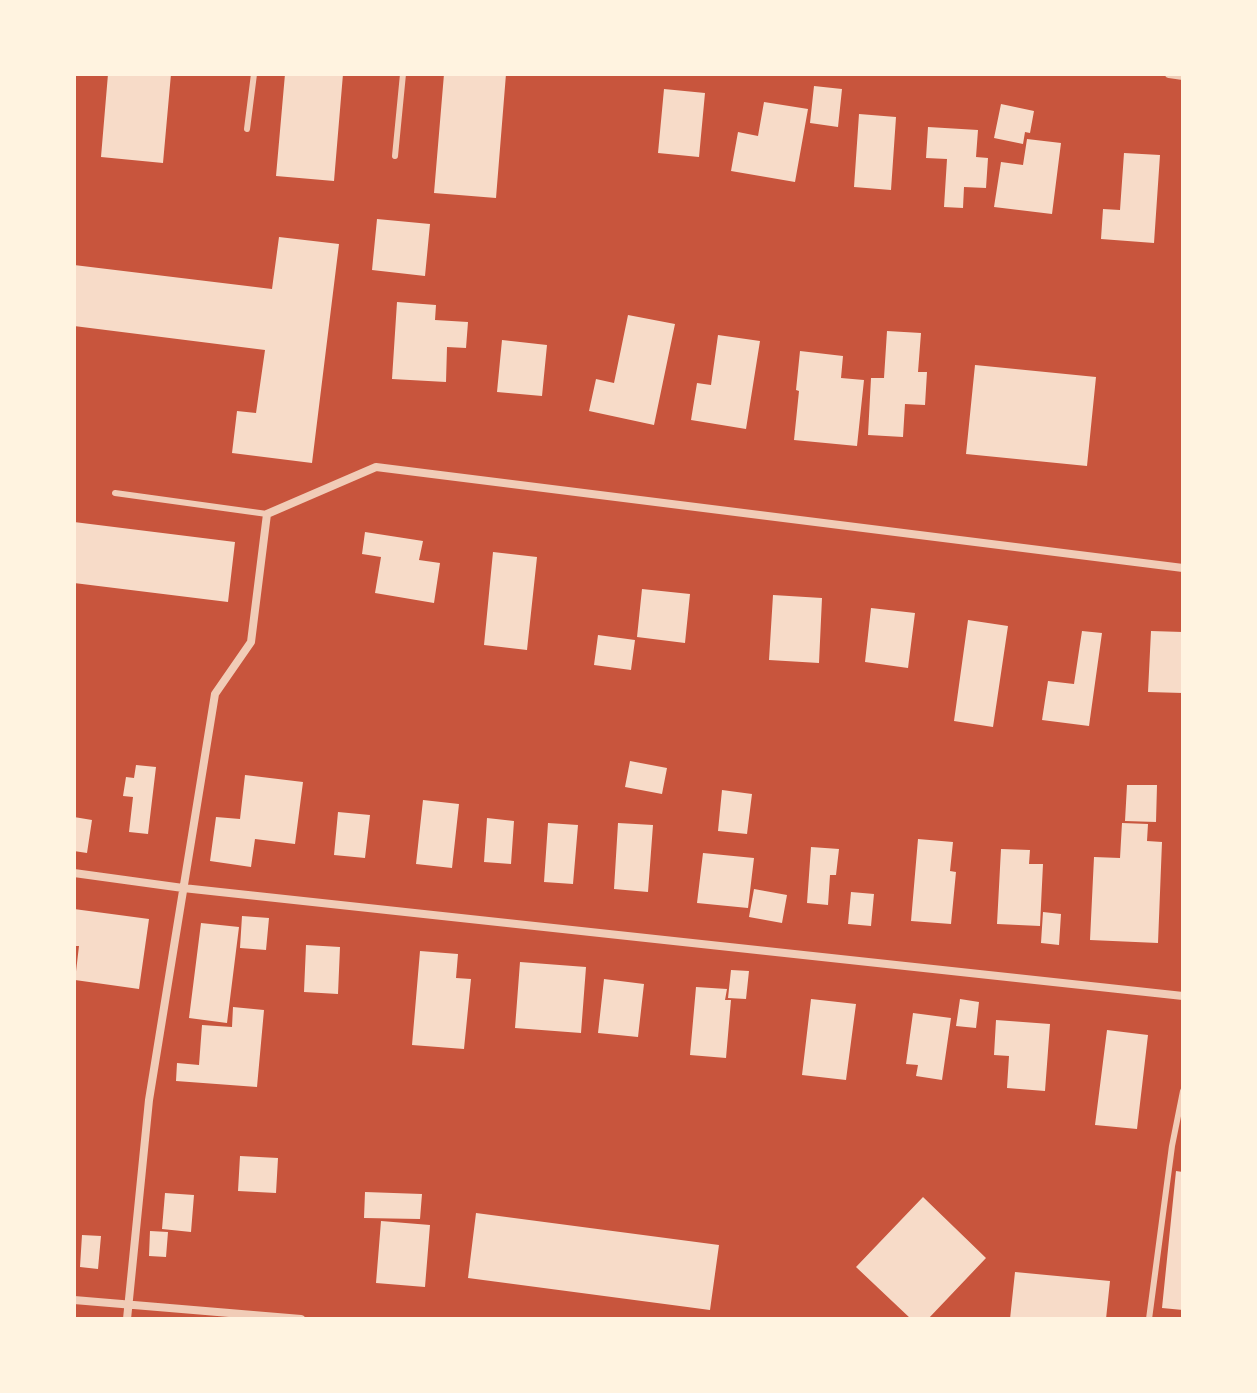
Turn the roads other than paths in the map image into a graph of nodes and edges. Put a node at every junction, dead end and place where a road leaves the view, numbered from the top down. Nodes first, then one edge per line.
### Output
1 (254, 74) edge
2 (403, 74) edge
3 (1169, 74) edge
4 (1183, 76) edge
5 (247, 129) dead end
6 (395, 156) dead end
7 (115, 493) dead end
8 (267, 514) junction
9 (1183, 568) edge
10 (74, 873) edge
11 (183, 888) junction
12 (1183, 996) edge
13 (1183, 1091) edge
14 (74, 1300) edge
15 (129, 1305) junction
16 (127, 1319) edge
17 (301, 1319) edge
18 (1149, 1319) edge

1 - 5 lane
2 - 6 lane
3 - 4 street
7 - 8 lane
8 - 9 street
8 - 11 street
10 - 11 street
11 - 12 street
11 - 15 street
13 - 18 lane
14 - 15 street
15 - 16 street
15 - 17 street

